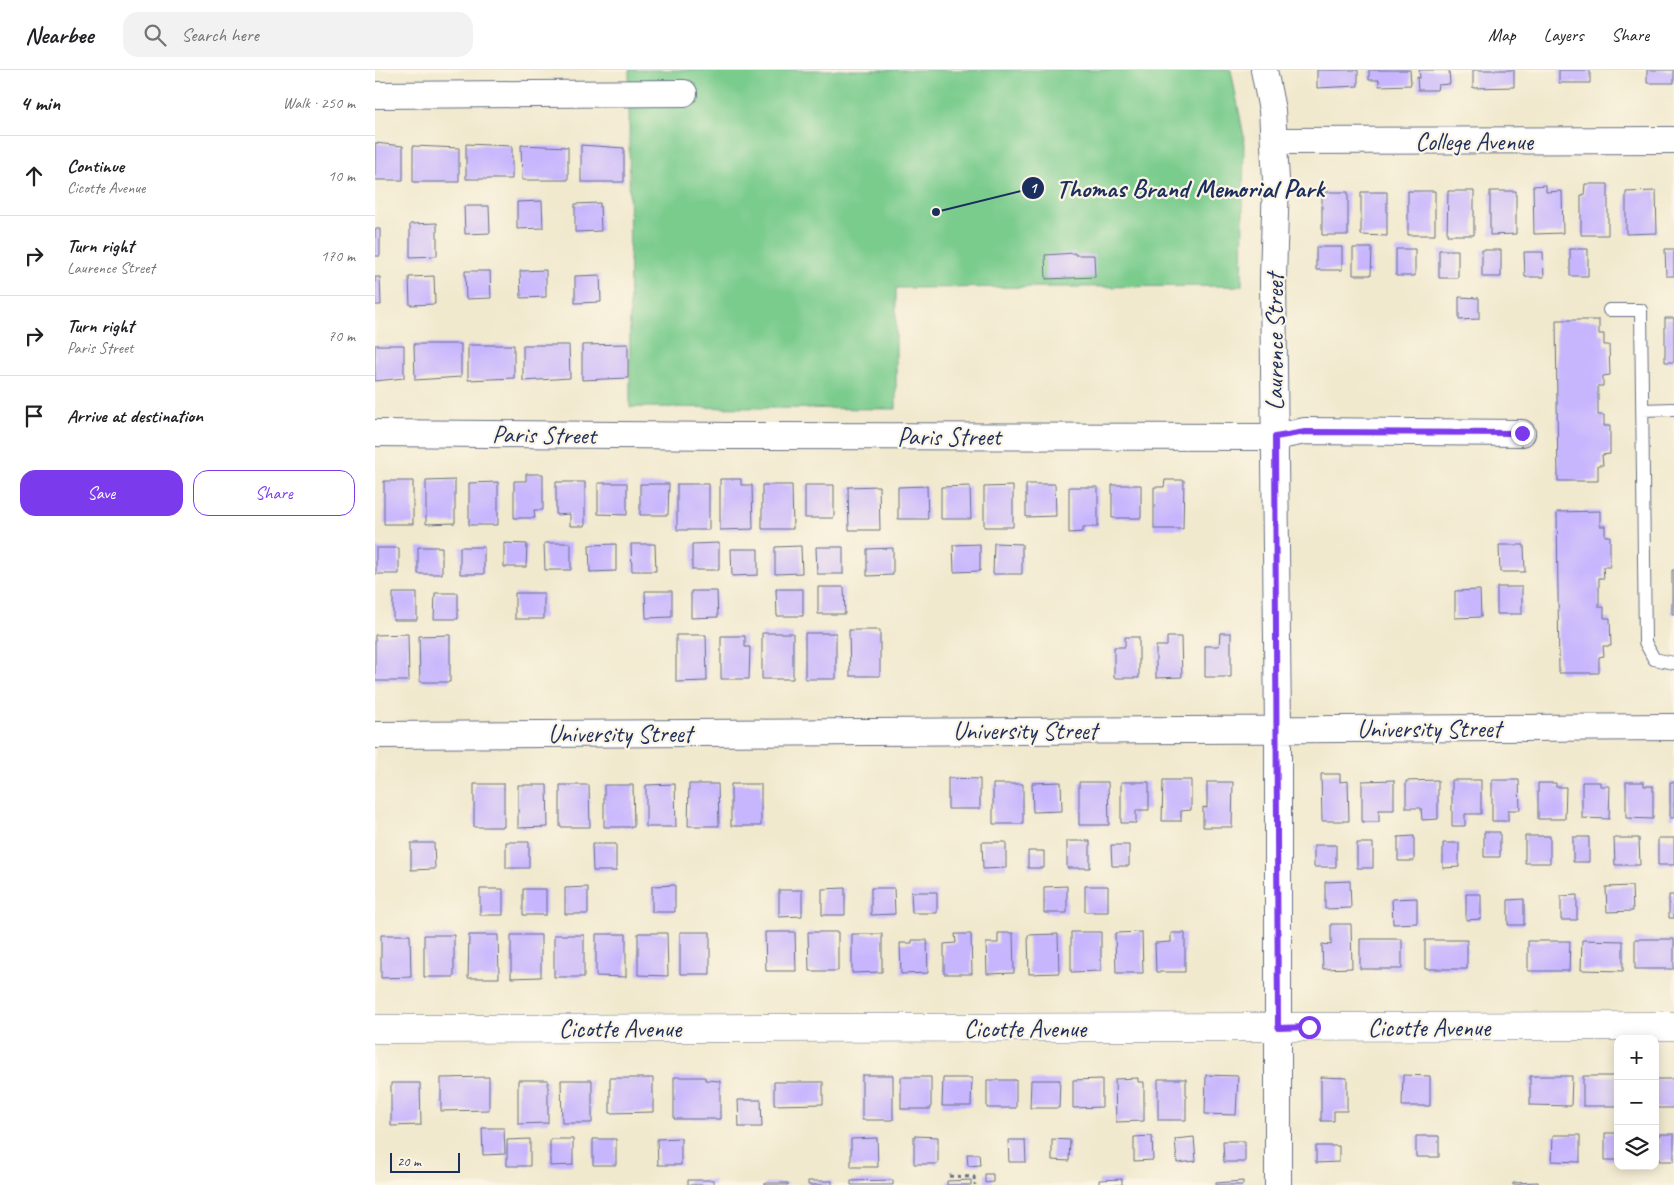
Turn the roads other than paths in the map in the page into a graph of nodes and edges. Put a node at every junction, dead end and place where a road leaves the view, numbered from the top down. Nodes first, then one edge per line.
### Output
1 (1264, 70) edge
2 (684, 93) dead end
3 (375, 95) edge
4 (1674, 140) edge
5 (1275, 141) junction
6 (1609, 310) dead end
7 (1674, 409) edge
8 (1642, 410) junction
9 (375, 433) edge
10 (1522, 433) dead end
11 (1275, 437) junction
12 (1674, 663) edge
13 (1674, 727) edge
14 (1277, 728) junction
15 (375, 735) edge
16 (1674, 1026) edge
17 (1278, 1028) junction
18 (375, 1029) edge
19 (1278, 1185) edge

1 - 5 street, Laurence Street
2 - 3 street
4 - 5 street, College Avenue
5 - 11 street, Laurence Street
6 - 8 lane
7 - 8 lane
8 - 12 lane
9 - 11 street, Paris Street
10 - 11 street, Paris Street
11 - 14 street, Laurence Street
13 - 14 street, University Street
14 - 15 street, University Street
14 - 17 street, Laurence Street
16 - 17 street, Cicotte Avenue
17 - 18 street, Cicotte Avenue
17 - 19 street, Laurence Street

